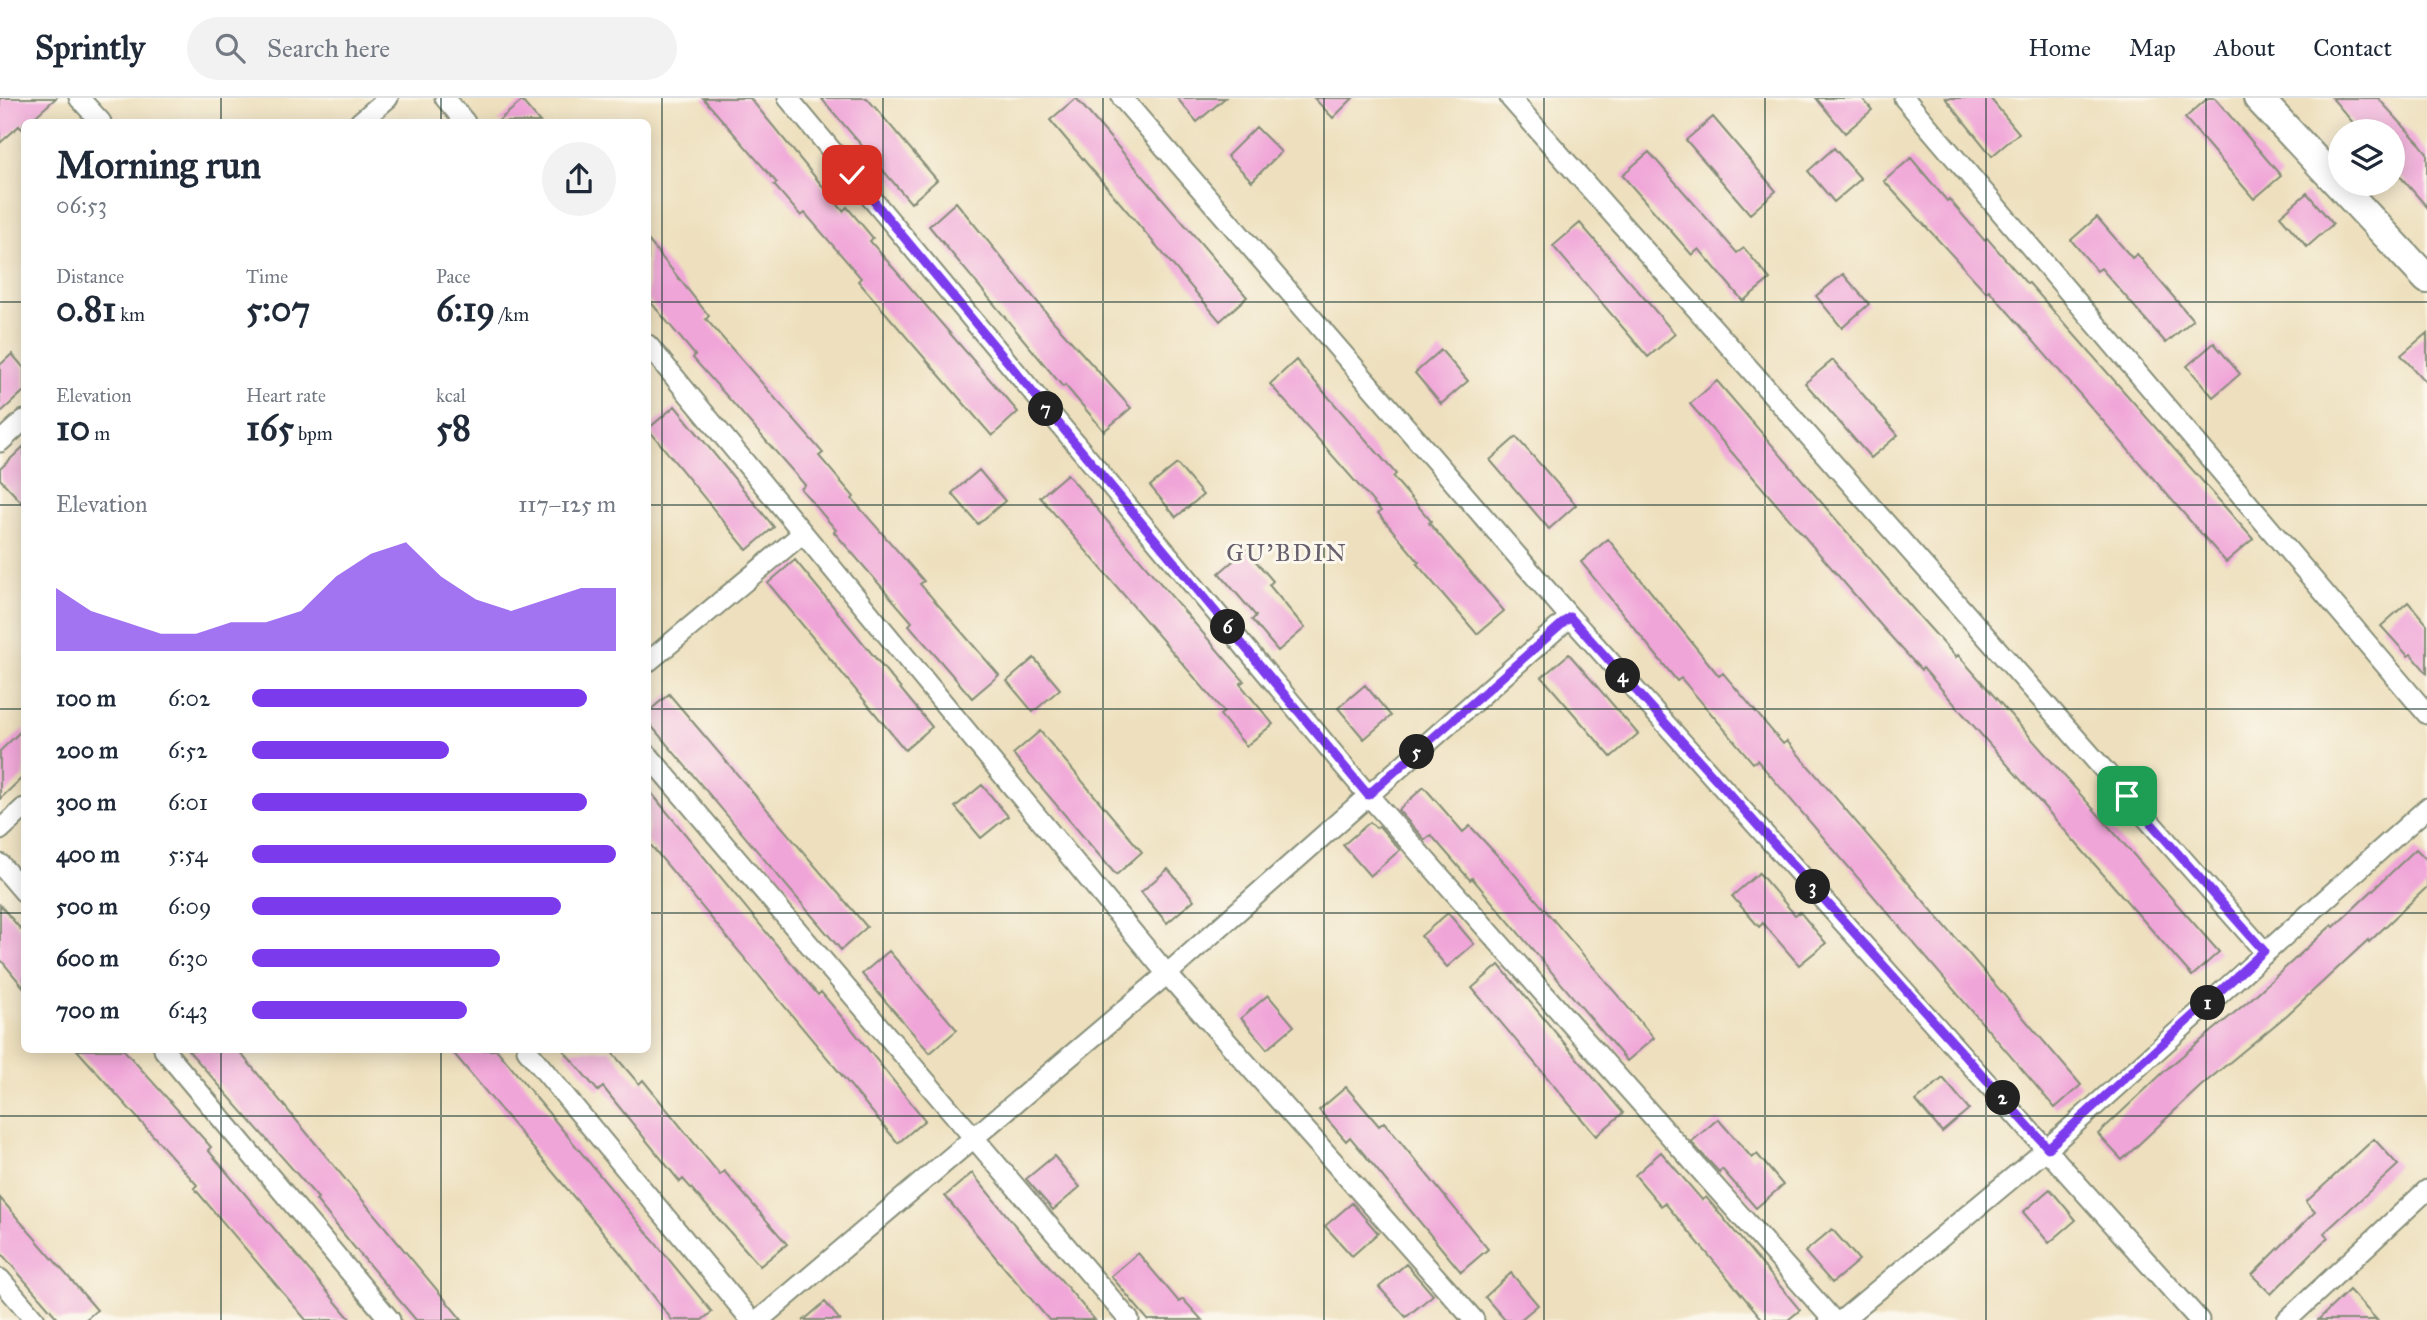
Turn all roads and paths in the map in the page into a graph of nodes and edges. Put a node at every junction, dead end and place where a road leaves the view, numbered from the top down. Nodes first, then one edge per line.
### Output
1 (79, 98) edge
2 (388, 98) edge
3 (445, 98) edge
4 (788, 98) edge
5 (1122, 98) edge
6 (1510, 98) edge
7 (1904, 98) edge
8 (2258, 98) edge
9 (99, 119) edge
10 (364, 119) edge
11 (462, 119) edge
12 (2427, 279) edge
13 (651, 349) edge
14 (21, 423) edge
15 (0, 442) edge
16 (803, 533) junction
17 (1570, 617) junction
18 (651, 660) edge
19 (2427, 713) edge
20 (651, 759) edge
21 (1368, 795) junction
22 (2427, 808) edge
23 (21, 811) edge
24 (0, 830) edge
25 (0, 864) edge
26 (21, 888) edge
27 (2264, 951) junction
28 (1167, 974) junction
29 (167, 1053) edge
30 (529, 1053) edge
31 (974, 1139) junction
32 (2048, 1148) junction
33 (2427, 1190) edge
34 (0, 1279) edge
35 (35, 1320) edge
36 (390, 1320) edge
37 (751, 1320) edge
38 (759, 1320) edge
39 (1129, 1320) edge
40 (1474, 1320) edge
41 (1833, 1320) edge
42 (1842, 1320) edge
43 (2199, 1320) edge
44 (2287, 1320) edge

1 - 9 street
2 - 10 street
3 - 11 street
4 - 21 street
5 - 17 street
6 - 27 street
7 - 19 street
8 - 12 street
13 - 16 street
14 - 15 street
16 - 18 street
16 - 28 street
17 - 21 street
17 - 32 street
20 - 31 street
21 - 28 street
21 - 41 street
22 - 27 street
23 - 24 street
25 - 26 street
27 - 32 street
28 - 31 street
28 - 40 street
29 - 36 street
30 - 37 street
31 - 38 street
31 - 39 street
32 - 42 street
32 - 43 street
33 - 44 street
34 - 35 street

